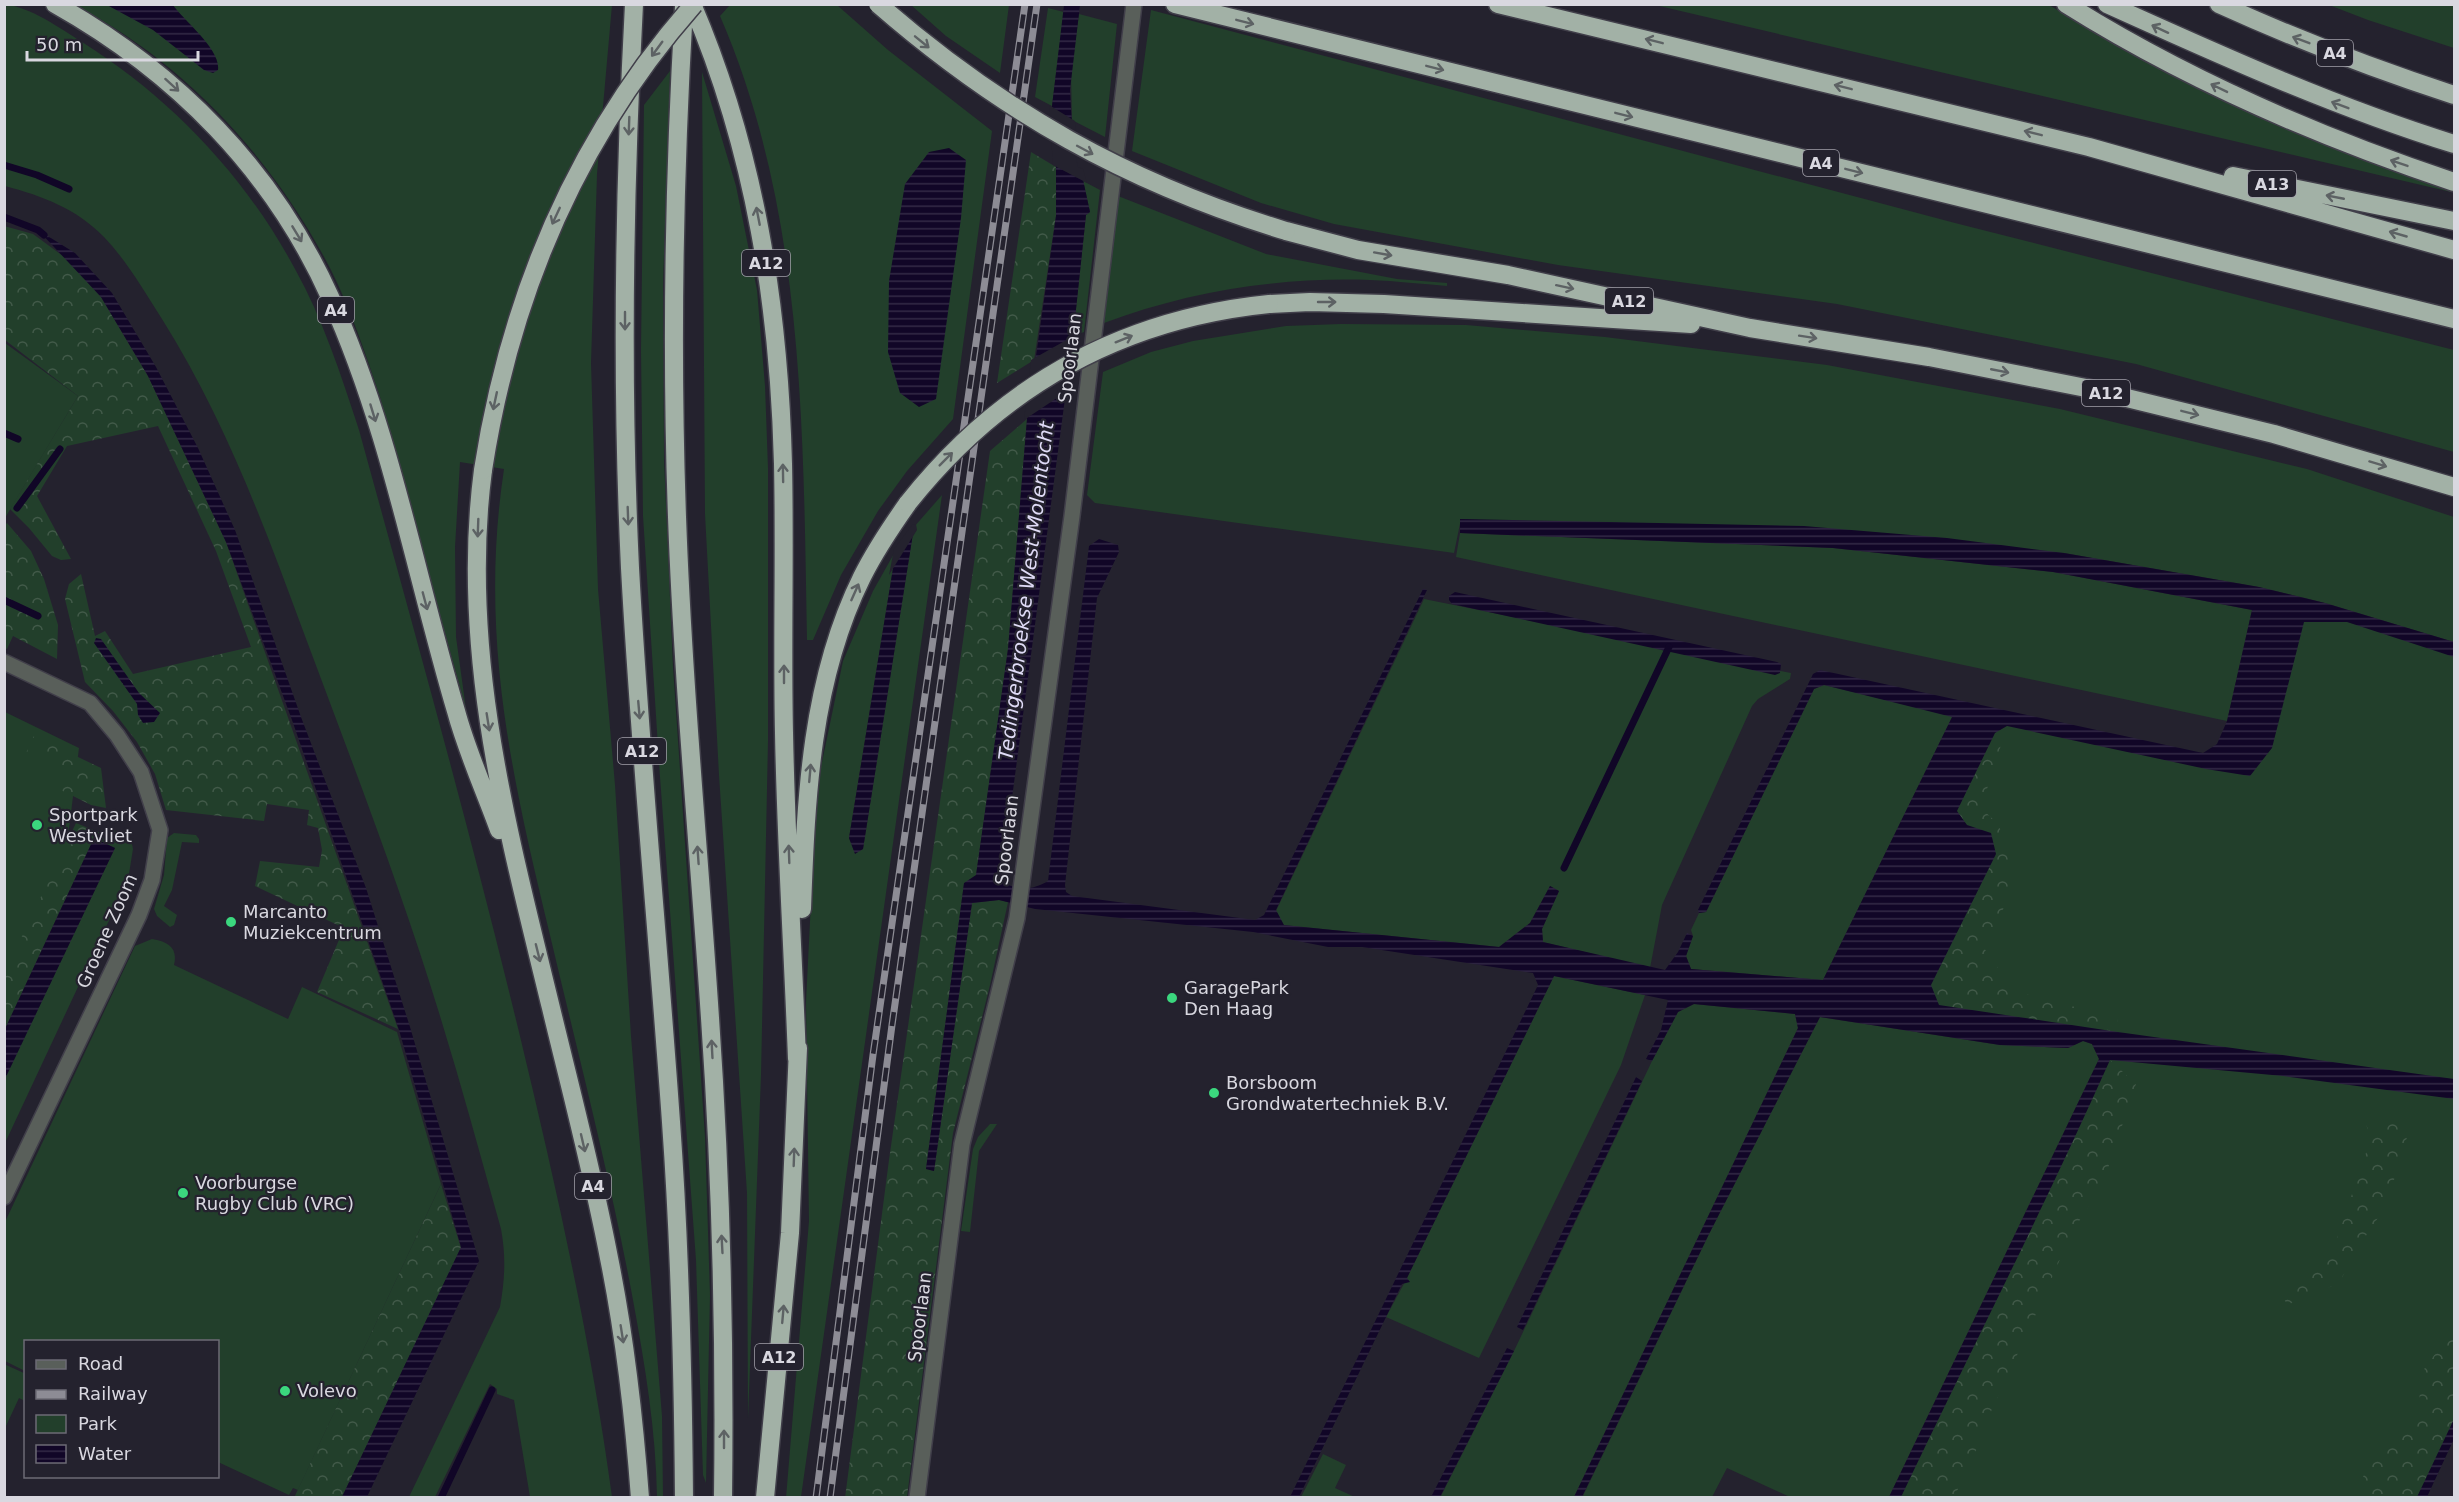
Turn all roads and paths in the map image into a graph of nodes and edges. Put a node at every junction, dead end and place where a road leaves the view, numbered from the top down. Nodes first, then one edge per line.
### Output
1 (55, 4) edge
2 (634, 4) edge
3 (684, 4) edge
4 (693, 4) edge
5 (878, 4) edge
6 (1134, 4) edge
7 (1498, 4) edge
8 (2066, 4) edge
9 (2107, 4) edge
10 (2219, 4) edge
11 (1182, 6) edge
12 (2454, 95) edge
13 (2454, 144) edge
14 (2089, 147) junction
15 (2454, 182) edge
16 (2454, 221) edge
17 (2454, 250) edge
18 (2454, 319) edge
19 (1750, 328) junction
20 (2454, 487) edge
21 (4, 662) edge
22 (524, 897) junction
23 (797, 1059) junction
24 (4, 1197) edge
25 (640, 1497) edge
26 (684, 1497) edge
27 (723, 1497) edge
28 (765, 1497) edge
29 (917, 1497) edge

1 -> 22 highway, A4
2 -> 26 highway, A12
27 -> 3 highway, A12
4 -> 22 highway, A4, bridge
23 -> 4 highway, A12
5 -> 19 highway, A12, bridge
6 - 29 street, Spoorlaan
14 -> 7 highway
15 -> 8 highway
13 -> 9 highway
12 -> 10 highway, A4
11 -> 18 highway, A4
16 -> 14 highway, A13
17 -> 14 highway
19 -> 20 highway, A12
23 -> 19 highway, A12, bridge
21 - 24 street, Groene Zoom
22 -> 25 highway, A4
28 -> 23 highway, A12

